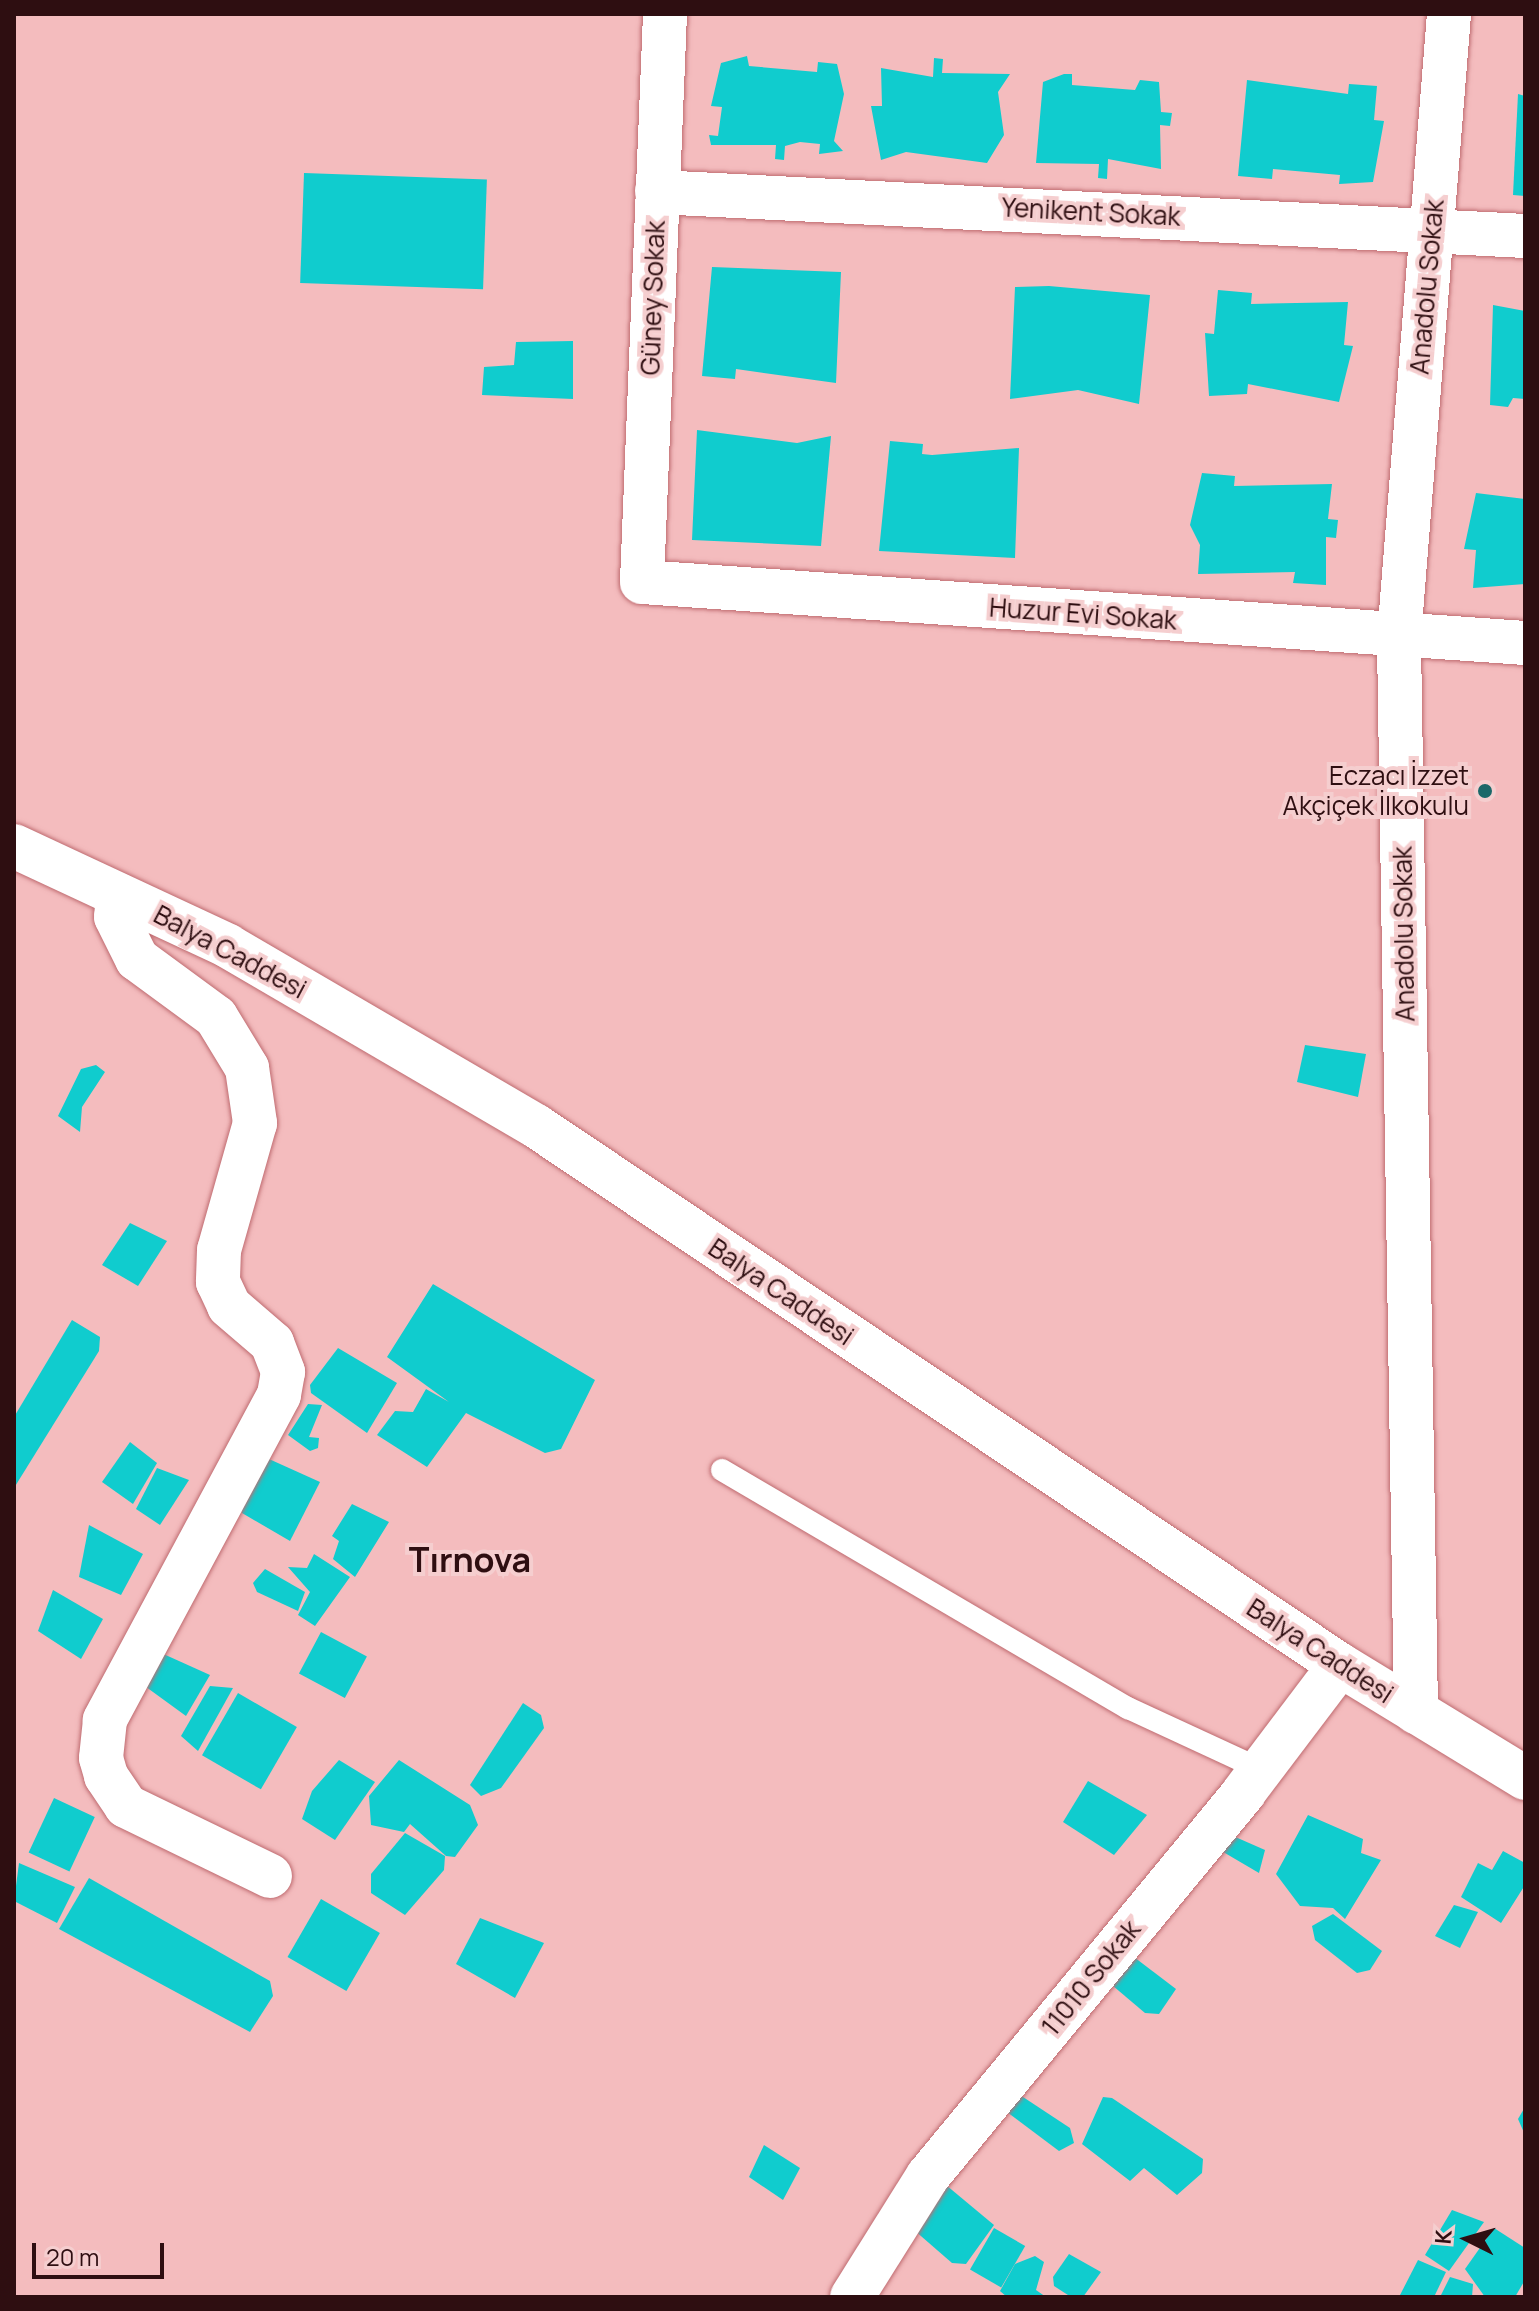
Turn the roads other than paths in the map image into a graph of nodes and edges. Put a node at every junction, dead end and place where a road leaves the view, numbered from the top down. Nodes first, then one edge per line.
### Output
1 (665, 14) edge
2 (1449, 14) edge
3 (657, 192) junction
4 (1432, 229) junction
5 (1525, 236) edge
6 (642, 582) joint
7 (1399, 637) junction
8 (1525, 643) edge
9 (14, 846) edge
10 (118, 895) junction
11 (722, 1470) dead end
12 (1340, 1665) junction
13 (1416, 1712) junction
14 (1262, 1770) junction
15 (1525, 1778) edge
16 (270, 1876) dead end
17 (852, 2297) edge

1 - 3 street, Güney Sokak
2 - 4 street, Anadolu Sokak
3 - 4 street, Yenikent Sokak
3 - 6 street, Güney Sokak
4 - 5 street, Yenikent Sokak
4 - 7 street, Anadolu Sokak
6 - 7 street, Huzur Evi Sokak
7 - 8 street, Huzur Evi Sokak
7 - 13 street, Anadolu Sokak
9 - 10 street, Balya Caddesi
10 - 12 street, Balya Caddesi
10 - 16 street
11 - 14 lane
12 - 13 street, Balya Caddesi
12 - 14 street, 11010 Sokak
13 - 15 street, Balya Caddesi
14 - 17 street, 11010 Sokak

